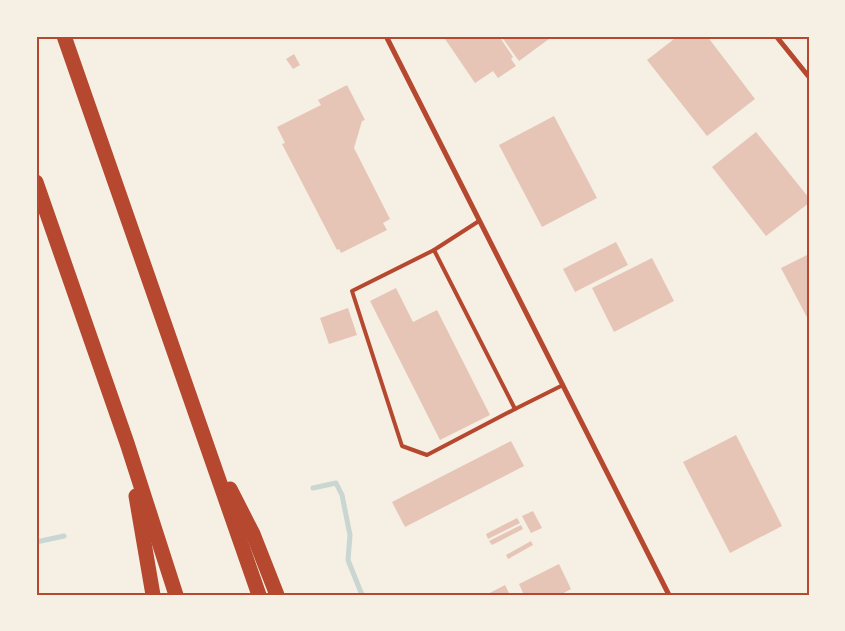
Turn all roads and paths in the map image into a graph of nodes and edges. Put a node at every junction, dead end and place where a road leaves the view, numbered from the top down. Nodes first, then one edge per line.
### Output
1 (64, 36) edge
2 (386, 36) edge
3 (776, 36) edge
4 (809, 77) edge
5 (36, 182) edge
6 (479, 221) junction
7 (434, 250) junction
8 (563, 385) junction
9 (514, 409) junction
10 (206, 442) junction
11 (127, 443) junction
12 (153, 595) edge
13 (176, 595) edge
14 (259, 595) edge
15 (277, 595) edge
16 (669, 595) edge

1 - 10 highway
2 - 6 street
3 - 4 street
5 - 11 highway
6 - 7 lane
6 - 8 street
7 - 9 lane
7 - 9 lane
8 - 9 lane
8 - 16 street
10 - 14 highway
10 - 15 highway
11 - 12 highway
11 - 13 highway

